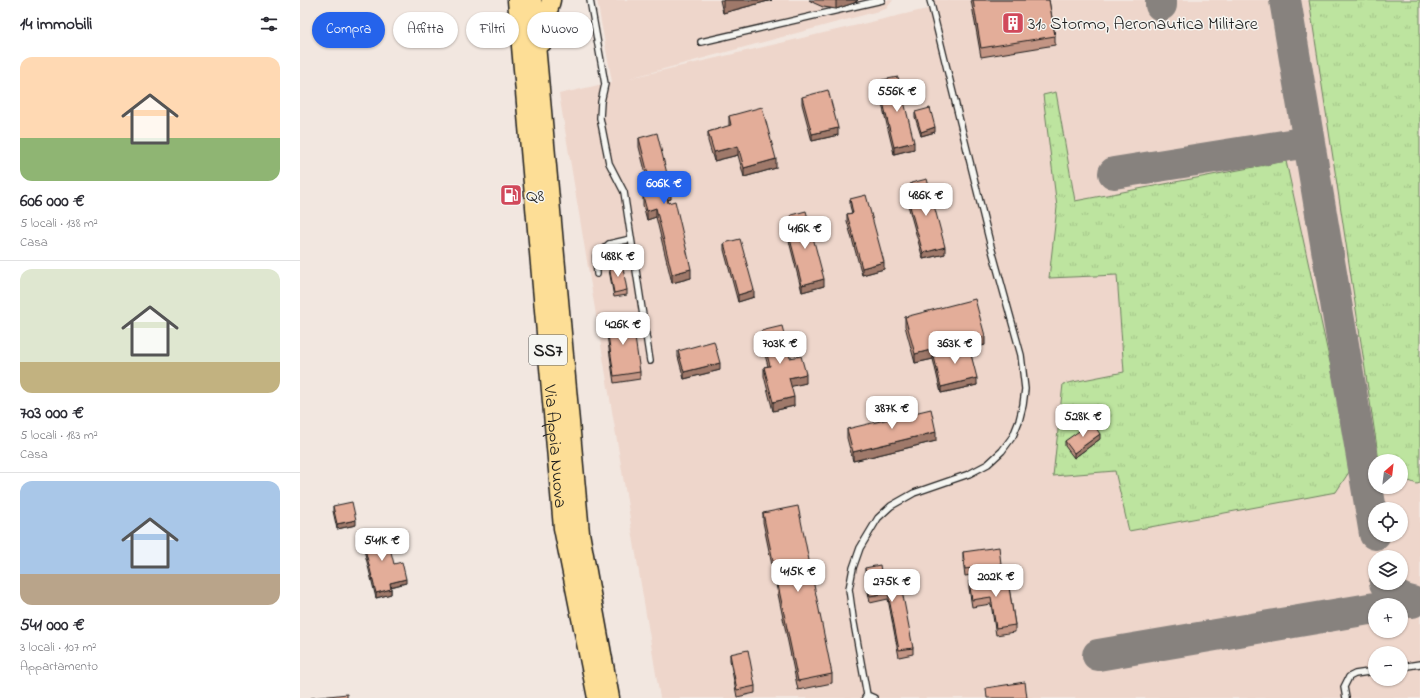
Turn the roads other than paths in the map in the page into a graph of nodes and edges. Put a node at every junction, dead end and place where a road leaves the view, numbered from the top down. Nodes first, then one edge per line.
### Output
1 (517, 0) edge
2 (532, 0) edge
3 (551, 0) edge
4 (590, 0) edge
5 (882, 0) edge
6 (930, 0) edge
7 (701, 42) dead end
8 (540, 93) junction
9 (631, 239) junction
10 (597, 274) dead end
11 (650, 362) dead end
12 (1420, 664) edge
13 (1408, 666) edge
14 (1368, 672) edge
15 (866, 696) edge
16 (597, 698) edge
17 (610, 698) edge
18 (874, 698) edge
19 (1346, 698) edge

1 - 16 main road, Via Appia Nuova / SS7
2 - 8 main road, Via Appia Nuova / SS7
3 - 8 main road
4 - 9 lane
5 - 7 lane
6 - 15 lane
8 - 17 main road, Via Appia Nuova / SS7
9 - 10 lane
9 - 11 lane
12 - 13 lane
14 - 19 lane
15 - 18 lane

